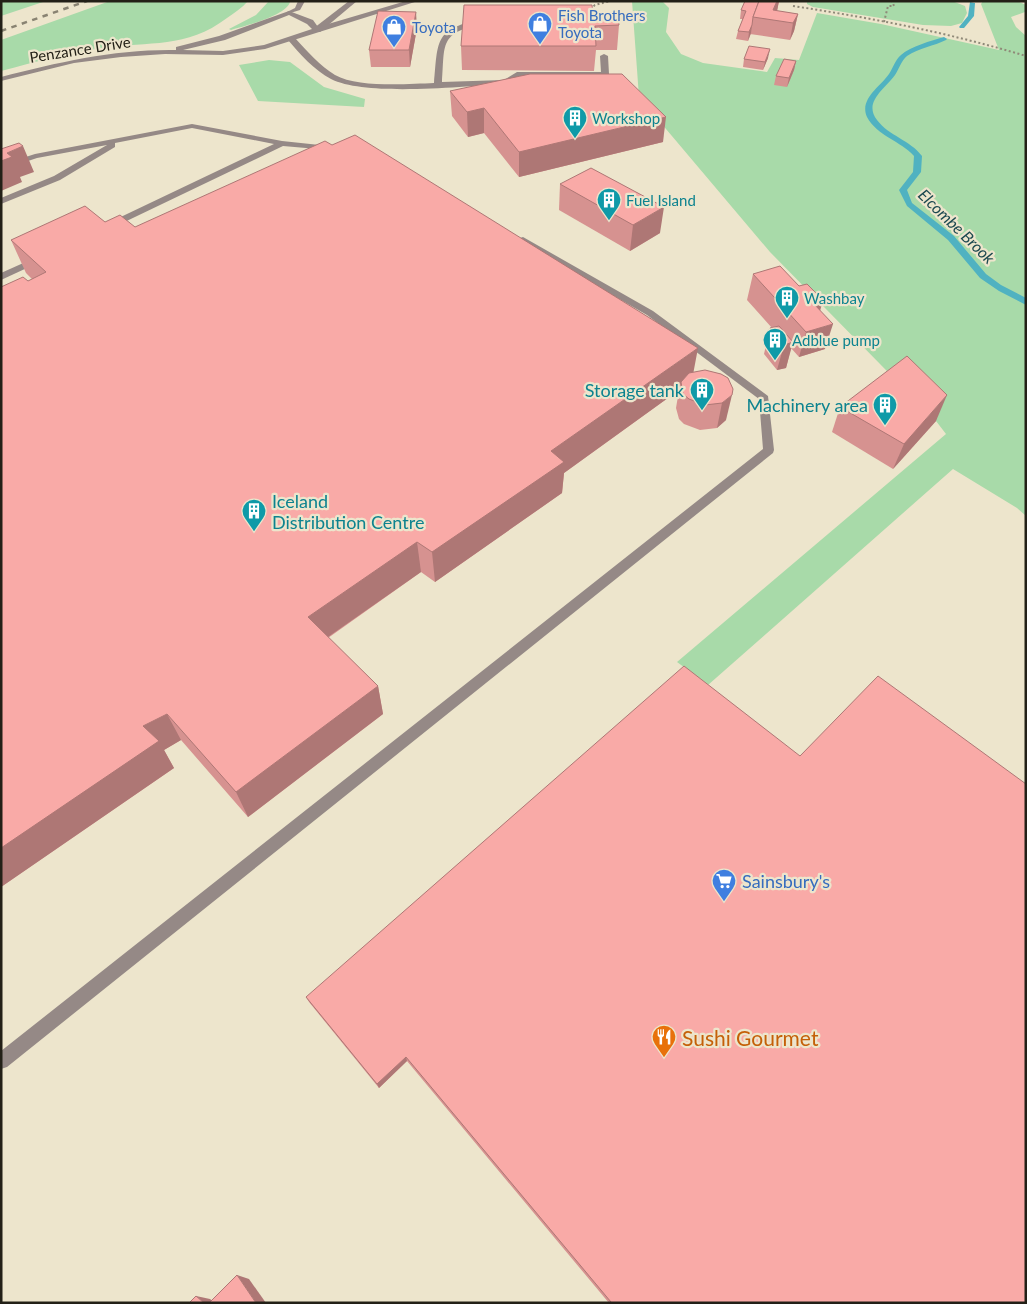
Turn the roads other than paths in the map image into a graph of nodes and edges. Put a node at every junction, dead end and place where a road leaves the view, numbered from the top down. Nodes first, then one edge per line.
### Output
1 (302, 1) edge
2 (354, 1) edge
3 (415, 1) edge
4 (289, 13) junction
5 (491, 20) edge
6 (317, 30) junction
7 (292, 40) junction
8 (165, 52) junction
9 (604, 56) dead end
10 (1, 79) edge
11 (438, 84) junction
12 (121, 140) junction
13 (282, 143) junction
14 (341, 150) edge
15 (1, 168) edge
16 (1, 201) edge
17 (98, 231) edge
18 (514, 235) edge
19 (45, 256) edge
20 (1, 277) edge
21 (1, 1061) edge

1 - 4 street, Penzance Drive
2 - 6 street, Penzance Drive
3 - 6 street, Penzance Drive
4 - 6 street
4 - 8 street, Penzance Drive
5 - 11 street
6 - 7 street, Penzance Drive
7 - 8 street, Penzance Drive
7 - 11 street
8 - 10 street, Penzance Drive
9 - 11 street
12 - 13 street
12 - 15 street
12 - 16 street
13 - 14 street
13 - 17 street
18 - 21 street
19 - 20 street

